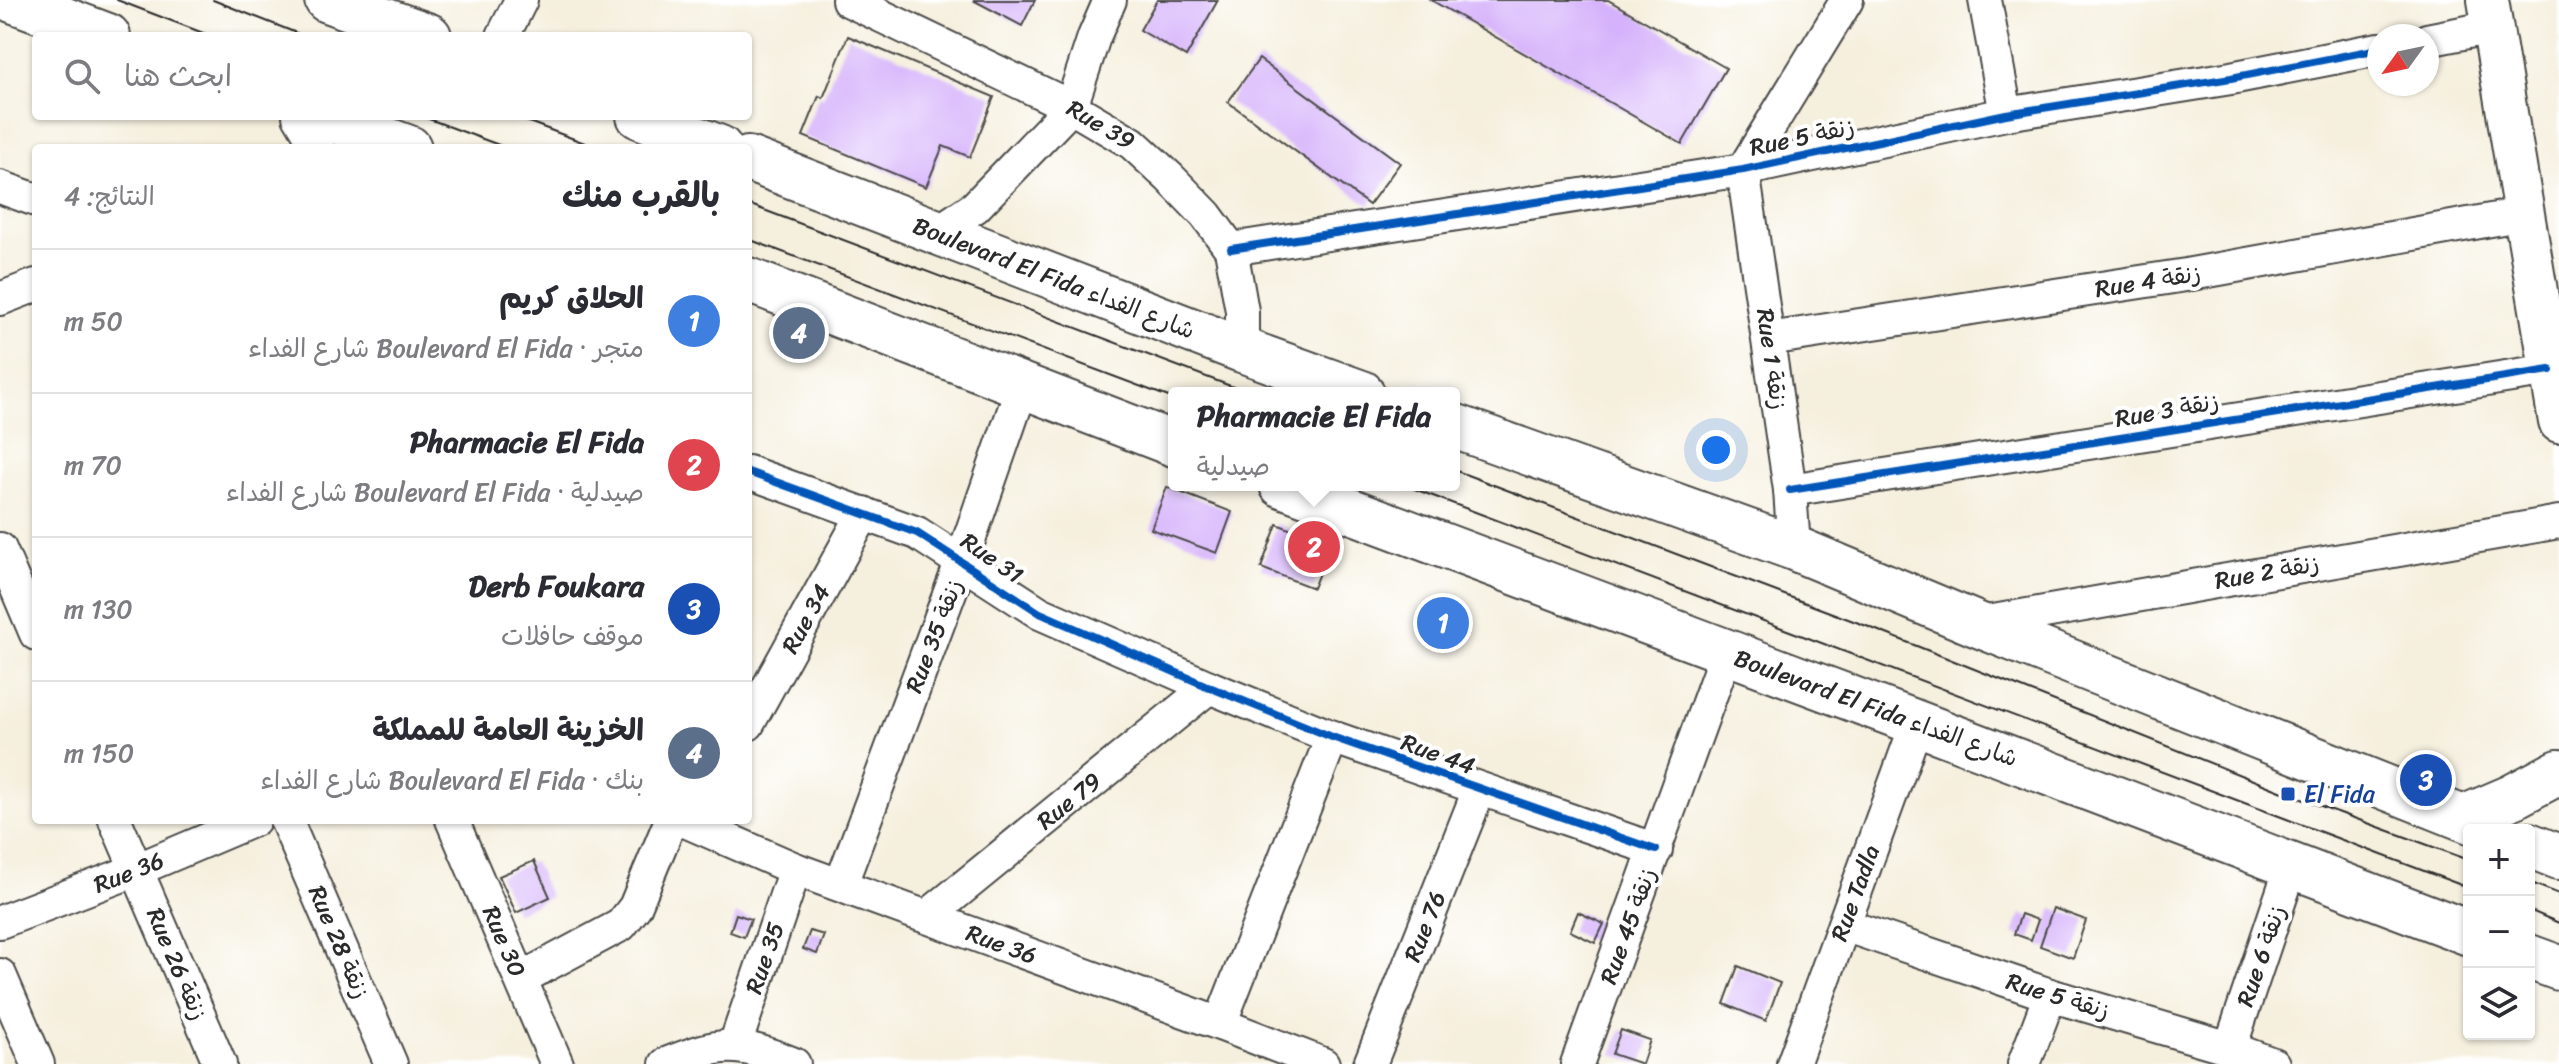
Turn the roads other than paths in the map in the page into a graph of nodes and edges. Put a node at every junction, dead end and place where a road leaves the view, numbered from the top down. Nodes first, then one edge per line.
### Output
1 (12, 0) edge
2 (327, 0) edge
3 (521, 0) edge
4 (848, 0) edge
5 (1110, 0) edge
6 (1847, 0) edge
7 (1985, 0) edge
8 (2490, 14) edge
9 (97, 32) edge
10 (418, 32) edge
11 (505, 32) edge
12 (2439, 35) edge
13 (2367, 51) edge
14 (1071, 107) junction
15 (2006, 114) junction
16 (301, 120) edge
17 (333, 120) edge
18 (649, 120) edge
19 (316, 144) edge
20 (398, 144) edge
21 (710, 144) edge
22 (752, 161) edge
23 (1743, 170) junction
24 (0, 187) edge
25 (32, 199) edge
26 (2524, 214) junction
27 (936, 233) junction
28 (1231, 249) junction
29 (752, 282) edge
30 (32, 287) edge
31 (0, 299) edge
32 (1769, 339) junction
33 (1242, 350) junction
34 (2550, 370) junction
35 (1022, 387) junction
36 (1345, 387) edge
37 (2559, 422) edge
38 (1460, 428) edge
39 (1168, 442) edge
40 (752, 473) edge
41 (1790, 490) junction
42 (1298, 491) edge
43 (864, 513) junction
44 (2559, 522) edge
45 (1794, 548) junction
46 (0, 549) edge
47 (962, 560) junction
48 (1976, 624) junction
49 (32, 625) edge
50 (1726, 653) junction
51 (1209, 687) junction
52 (752, 717) edge
53 (1917, 723) junction
54 (1332, 737) junction
55 (2559, 772) edge
56 (1479, 790) junction
57 (117, 824) edge
58 (245, 824) edge
59 (288, 824) edge
60 (454, 824) edge
61 (684, 824) edge
62 (693, 824) edge
63 (2478, 824) edge
64 (2535, 847) edge
65 (1656, 850) junction
66 (2559, 857) edge
67 (2292, 864) junction
68 (795, 869) junction
69 (136, 870) junction
70 (841, 884) junction
71 (928, 916) junction
72 (0, 922) edge
73 (1844, 925) junction
74 (2463, 931) edge
75 (2535, 959) edge
76 (2559, 968) edge
77 (0, 975) edge
78 (522, 978) junction
79 (2050, 995) junction
80 (1220, 1024) junction
81 (2230, 1048) junction
82 (751, 1053) edge
83 (38, 1064) edge
84 (220, 1064) edge
85 (391, 1064) edge
86 (557, 1064) edge
87 (666, 1064) edge
88 (794, 1064) edge
89 (1323, 1064) edge
90 (1370, 1064) edge
91 (1577, 1064) edge
92 (1793, 1064) edge
93 (2024, 1064) edge
94 (2273, 1064) edge

1 - 9 main road
2 - 10 main road
3 - 11 street
4 - 14 street, Rue 39
5 - 14 street
6 - 23 street
7 - 15 street
8 - 12 street
8 - 26 street
13 - 15 street, Rue 5 زنقة
14 - 27 street
14 - 28 street, Rue 39
15 - 23 street, Rue 5 زنقة
16 - 19 street
17 - 20 main road
18 - 21 main road
22 - 27 main road, Boulevard El Fida شارع الفداء
23 - 28 street, Rue 5 زنقة
23 - 32 street, Rue 1 زنقة
24 - 25 street
26 - 32 street, Rue 4 زنقة
26 - 34 street
27 - 33 main road, Boulevard El Fida شارع الفداء
28 - 33 street, Rue 39
29 - 35 main road
30 - 31 street
32 - 41 street, Rue 1 زنقة
33 - 36 main road, Boulevard El Fida شارع الفداء
34 - 37 street
34 - 41 street, Rue 3 زنقة
35 - 39 main road
35 - 47 street, Rue 35 زنقة
38 - 45 main road
40 - 43 street, Rue 31
41 - 45 street, Rue 1 زنقة
42 - 50 main road, Boulevard El Fida شارع الفداء
43 - 47 street, Rue 31
43 - 52 street, Rue 34
44 - 48 street, Rue 2 زنقة
45 - 48 main road
46 - 49 street
47 - 51 street, Rue 31
47 - 70 street, Rue 35 زنقة
48 - 63 main road
50 - 53 main road, Boulevard El Fida شارع الفداء
50 - 65 street, Rue 45 زنقة
51 - 54 street, Rue 44
51 - 71 street, Rue 79
53 - 67 main road, Boulevard El Fida شارع الفداء
53 - 73 street, Rue Tadla
54 - 56 street, Rue 44
54 - 80 street
55 - 63 main road
56 - 65 street, Rue 44
56 - 90 street, Rue 76
57 - 69 street, Rue 26 زنقة
58 - 69 street, Rue 36
59 - 85 street, Rue 28 زنقة
60 - 78 street, Rue 30
61 - 78 street
62 - 68 street, Rue 36
64 - 66 main road
65 - 91 street, Rue 45 زنقة
67 - 74 main road, Boulevard El Fida شارع الفداء
67 - 81 street, Rue 6 زنقة
68 - 70 street, Rue 36
68 - 82 street, Rue 35
69 - 72 street, Rue 36
69 - 84 street, Rue 26 زنقة
70 - 71 street, Rue 36
71 - 80 street, Rue 36
73 - 79 street, Rue 5 زنقة
73 - 92 street, Rue Tadla
75 - 76 main road
77 - 83 street
78 - 86 street, Rue 30
79 - 81 street, Rue 5 زنقة
79 - 93 street
80 - 89 street, Rue 36
81 - 94 street, Rue 5 زنقة
82 - 87 street
82 - 88 street

